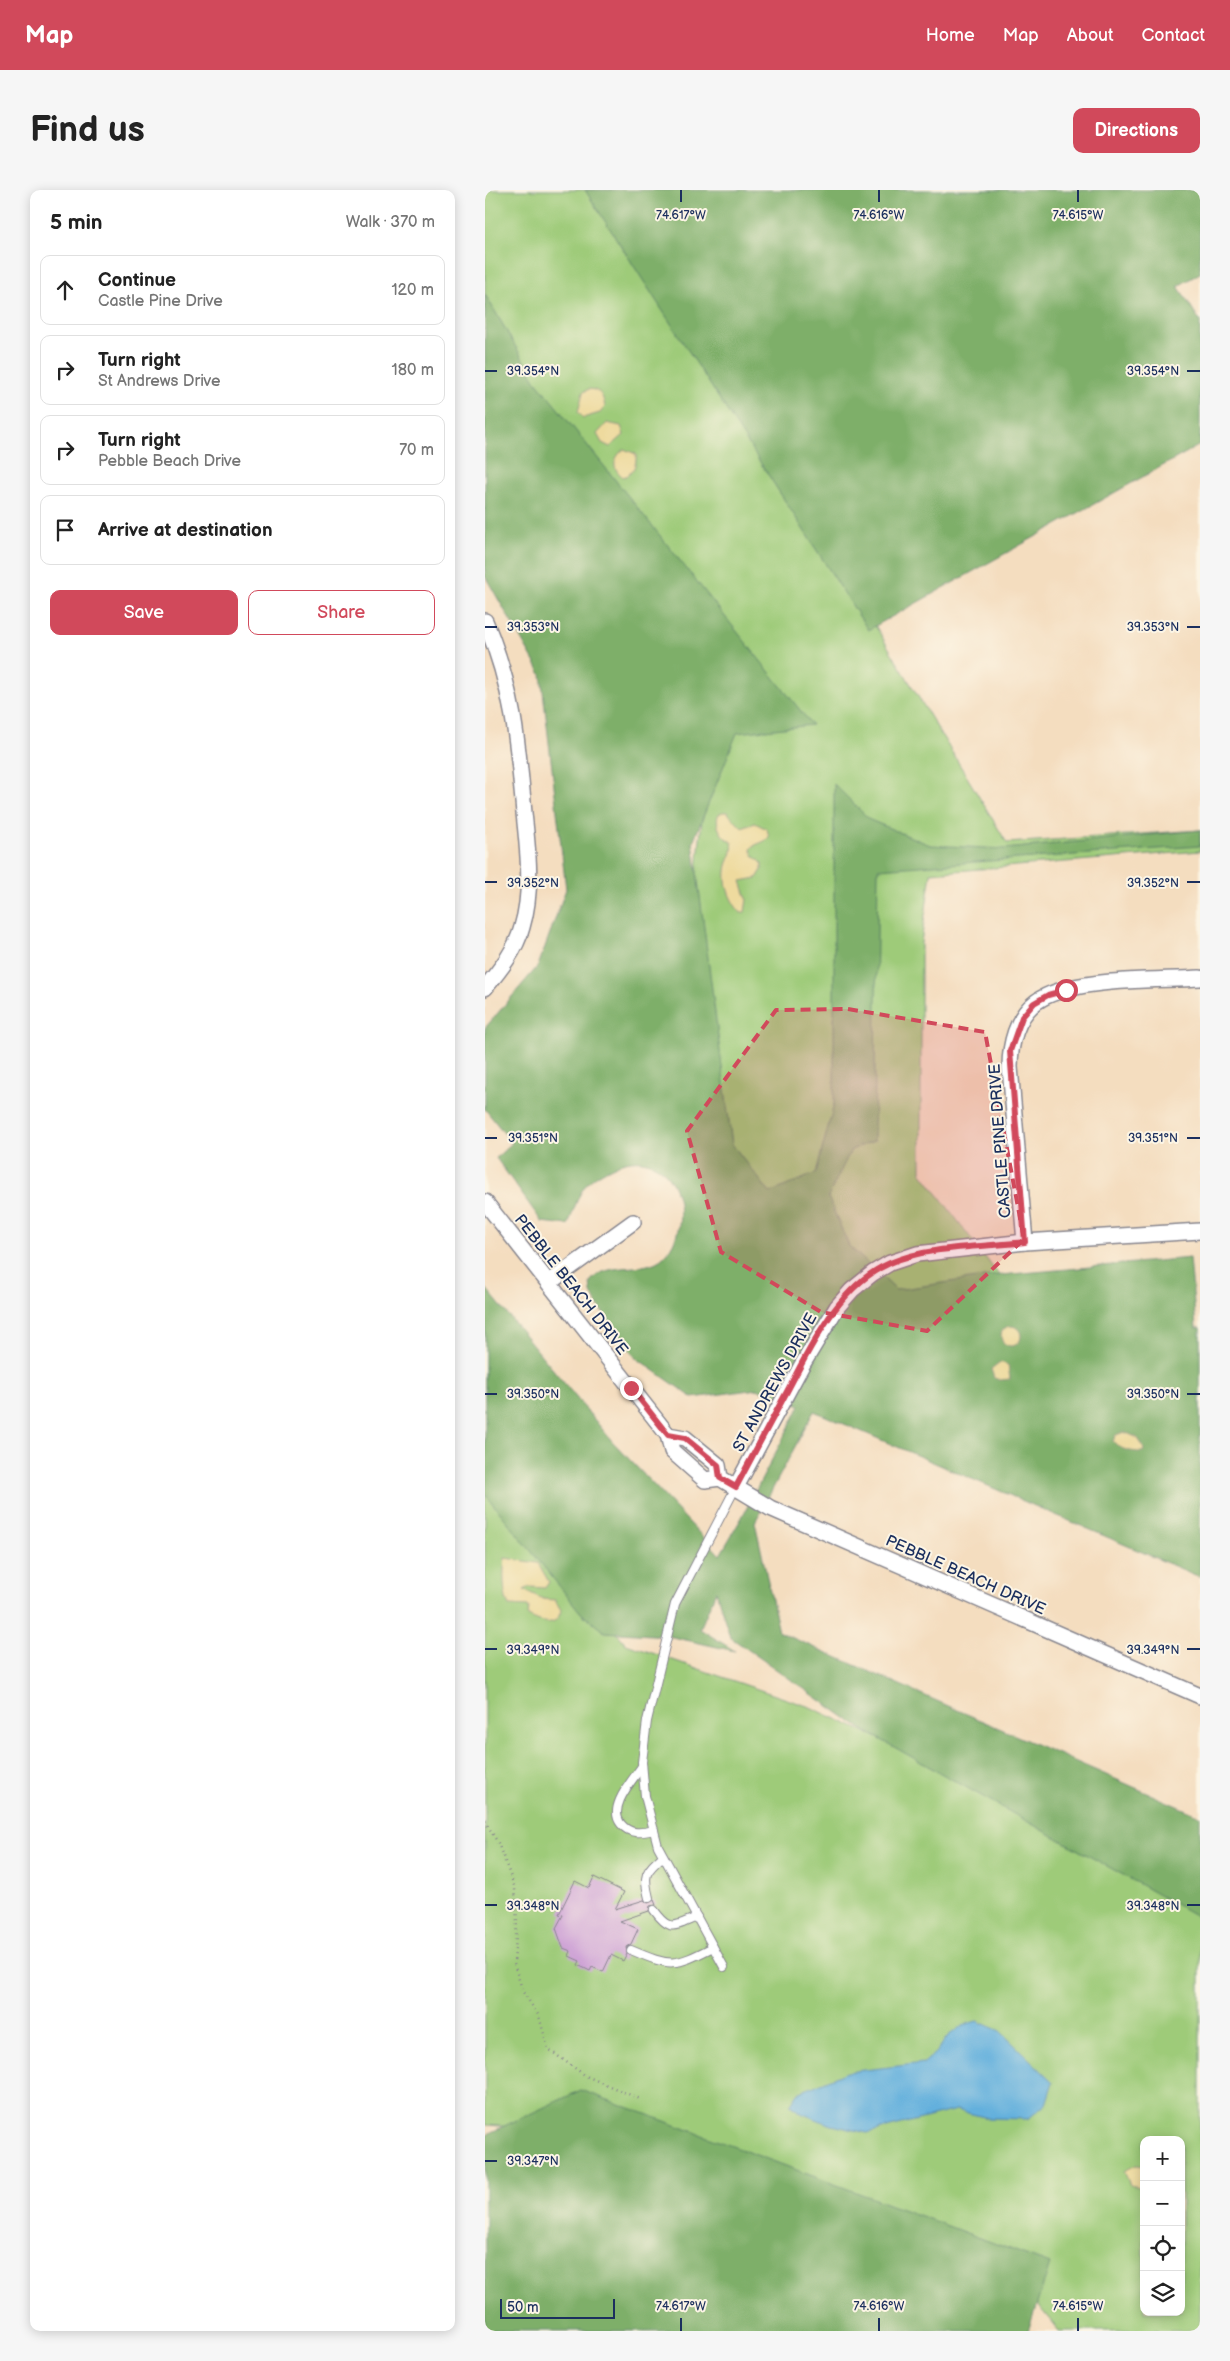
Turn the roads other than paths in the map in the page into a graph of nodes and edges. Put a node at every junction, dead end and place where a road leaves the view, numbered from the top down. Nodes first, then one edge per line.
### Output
1 (485, 620) edge
2 (1200, 978) edge
3 (485, 988) edge
4 (485, 1202) edge
5 (633, 1222) dead end
6 (1200, 1231) edge
7 (1025, 1242) junction
8 (550, 1282) junction
9 (736, 1487) junction
10 (1200, 1696) edge
11 (642, 1766) junction
12 (653, 1830) junction
13 (663, 1856) junction
14 (649, 1898) dead end
15 (653, 1910) dead end
16 (697, 1918) junction
17 (713, 1947) junction
18 (631, 1950) dead end
19 (724, 1966) dead end

1 - 3 street
2 - 7 street, CASTLE PINE DRIVE
4 - 8 street, PEBBLE BEACH DRIVE
5 - 8 street
6 - 7 street, ST ANDREWS DRIVE
7 - 9 street, ST ANDREWS DRIVE
8 - 9 street, PEBBLE BEACH DRIVE
9 - 10 street, PEBBLE BEACH DRIVE
9 - 11 lane, ST ANDREWS DRIVE
11 - 12 lane, ST ANDREWS DRIVE
11 - 12 lane
12 - 13 lane, ST ANDREWS DRIVE
13 - 14 lane
13 - 16 lane, ST ANDREWS DRIVE
15 - 16 lane
16 - 17 lane, ST ANDREWS DRIVE
17 - 18 lane
17 - 19 lane, ST ANDREWS DRIVE

